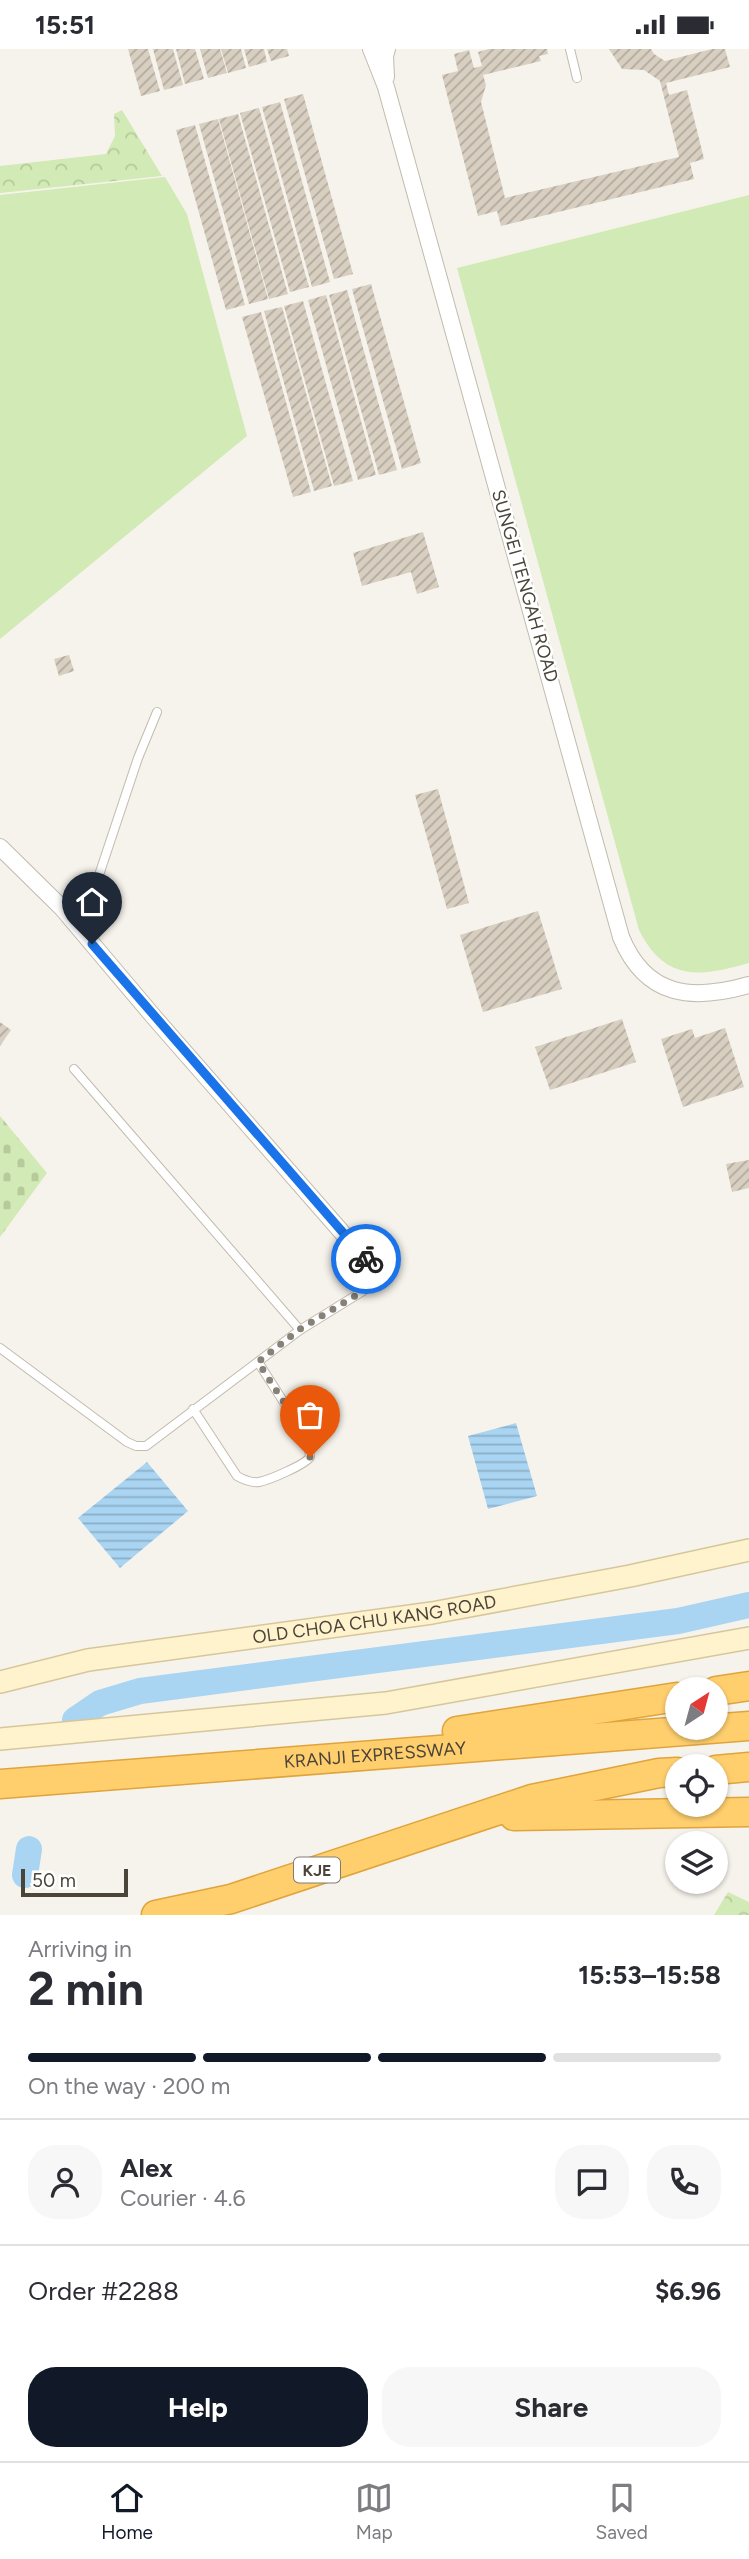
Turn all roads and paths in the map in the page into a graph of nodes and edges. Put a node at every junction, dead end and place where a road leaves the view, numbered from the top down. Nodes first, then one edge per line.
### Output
1 (371, 49) edge
2 (387, 49) edge
3 (570, 49) edge
4 (578, 78) dead end
5 (386, 87) junction
6 (157, 712) dead end
7 (0, 847) edge
8 (62, 908) junction
9 (749, 985) edge
10 (74, 1069) dead end
11 (367, 1261) joint
12 (300, 1329) junction
13 (0, 1348) edge
14 (258, 1362) junction
15 (193, 1409) junction
16 (749, 1550) edge
17 (749, 1638) edge
18 (0, 1682) edge
19 (749, 1686) edge
20 (728, 1689) edge
21 (665, 1699) edge
22 (749, 1726) edge
23 (0, 1739) edge
24 (421, 1751) junction
25 (749, 1767) edge
26 (728, 1769) edge
27 (665, 1773) edge
28 (0, 1784) edge
29 (749, 1812) edge
30 (476, 1816) junction
31 (156, 1915) edge

1 - 5 street, SUNGEI TENGAH ROAD
2 - 5 street, SUNGEI TENGAH ROAD
3 - 4 lane
5 - 9 street, SUNGEI TENGAH ROAD
6 - 8 lane
7 - 8 street
8 - 11 street
10 - 12 lane
11 - 12 lane
12 - 14 lane
13 - 15 lane
14 - 15 lane
14 - 15 lane
16 - 18 main road, OLD CHOA CHU KANG ROAD
17 - 23 main road
19 - 20 highway
21 - 24 highway
22 - 24 highway, KRANJI EXPRESSWAY
24 - 28 highway, KRANJI EXPRESSWAY
25 - 26 highway
27 - 30 highway, KJE
29 - 30 highway
30 - 31 highway, KJE

